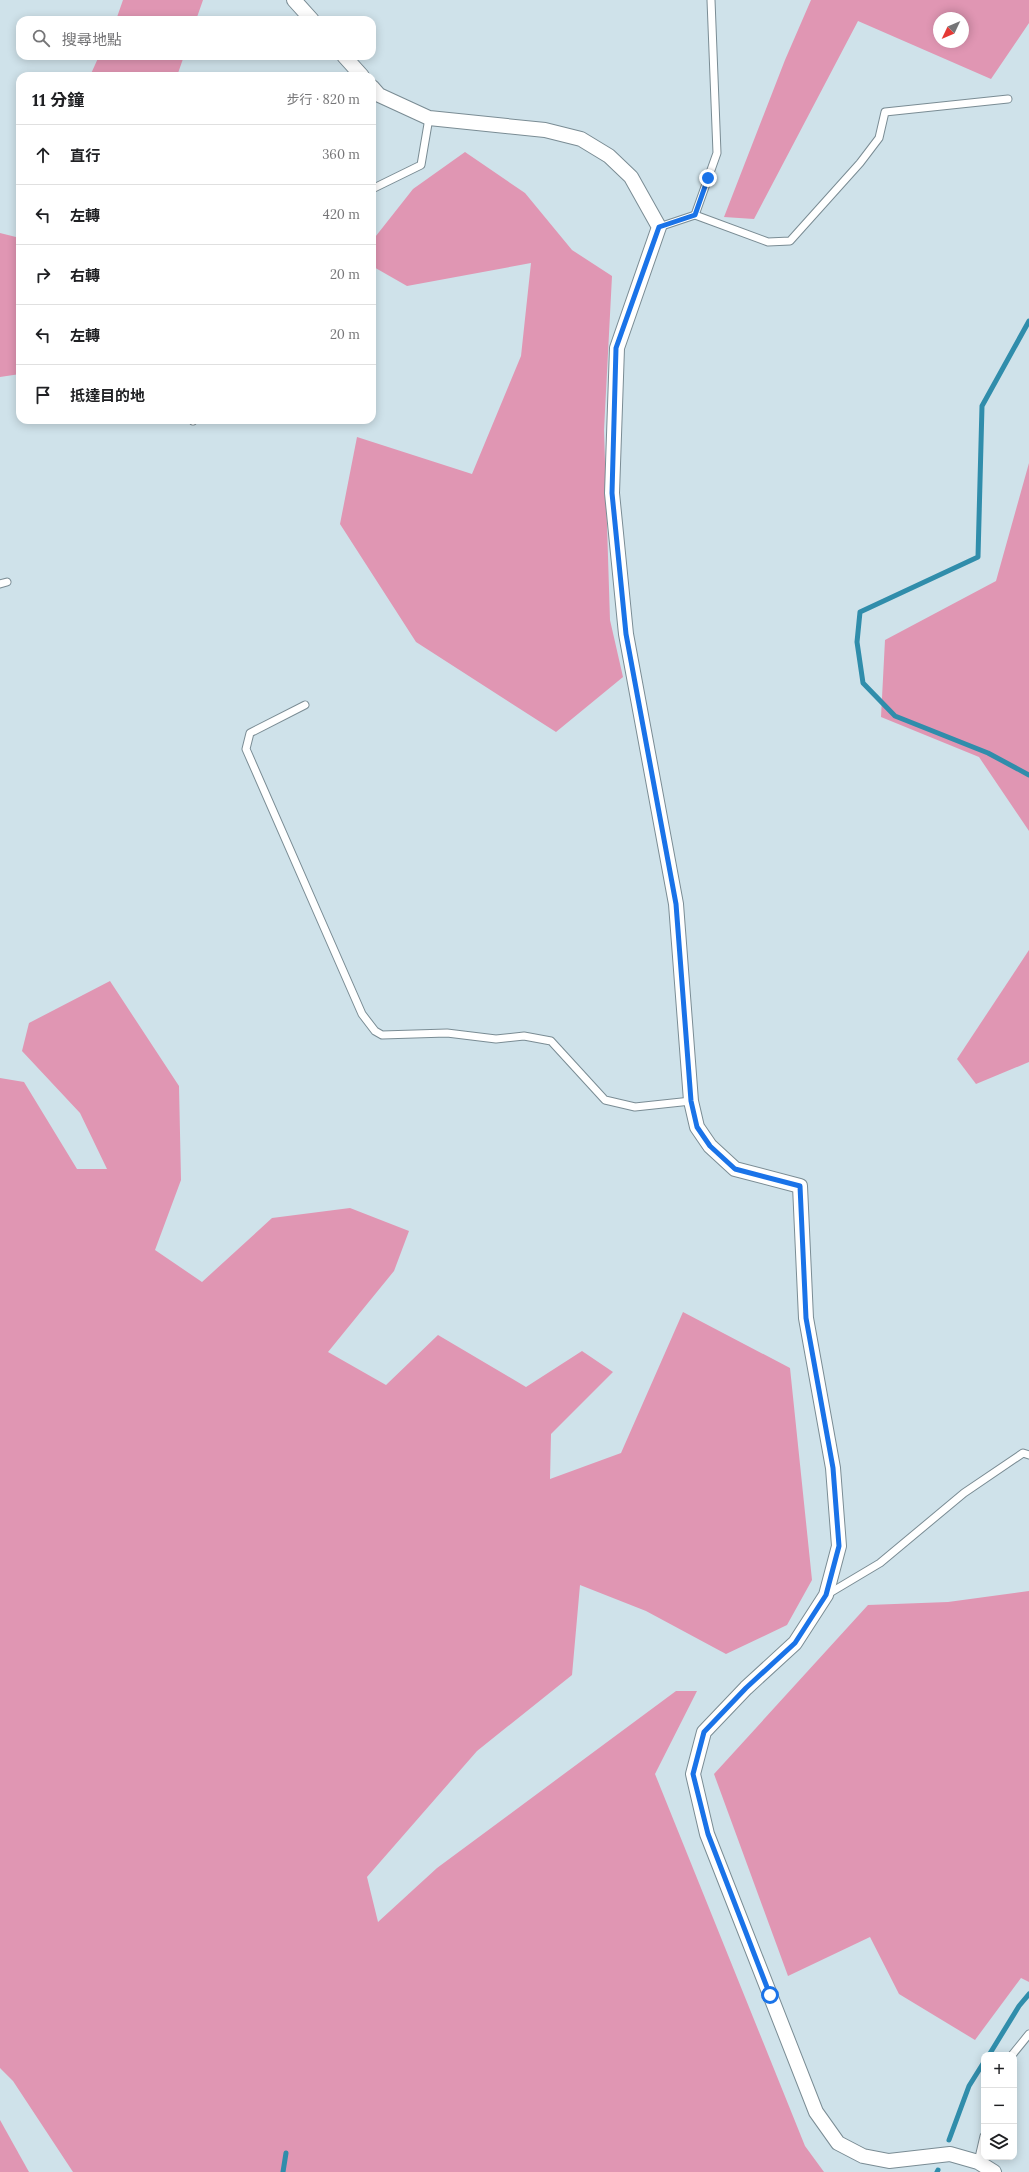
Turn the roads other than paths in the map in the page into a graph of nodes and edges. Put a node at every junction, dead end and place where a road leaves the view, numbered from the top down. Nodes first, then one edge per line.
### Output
1 (294, 0) edge
2 (711, 0) edge
3 (308, 16) edge
4 (348, 60) edge
5 (358, 72) edge
6 (376, 92) edge
7 (1008, 99) dead end
8 (429, 118) junction
9 (376, 186) edge
10 (695, 215) junction
11 (659, 227) junction
12 (7, 582) dead end
13 (0, 584) edge
14 (305, 705) dead end
15 (691, 1101) junction
16 (1029, 1455) edge
17 (826, 1595) junction
18 (1029, 2034) edge
19 (1014, 2052) edge
20 (981, 2149) edge
21 (978, 2162) junction
22 (994, 2172) edge

1 - 3 street
2 - 10 lane
4 - 5 street
6 - 8 street
7 - 10 lane
8 - 9 lane
8 - 11 street
10 - 11 lane
11 - 15 street
12 - 13 lane
14 - 15 lane
15 - 17 street
16 - 17 lane
17 - 21 street
18 - 19 lane
20 - 21 lane
21 - 22 street

